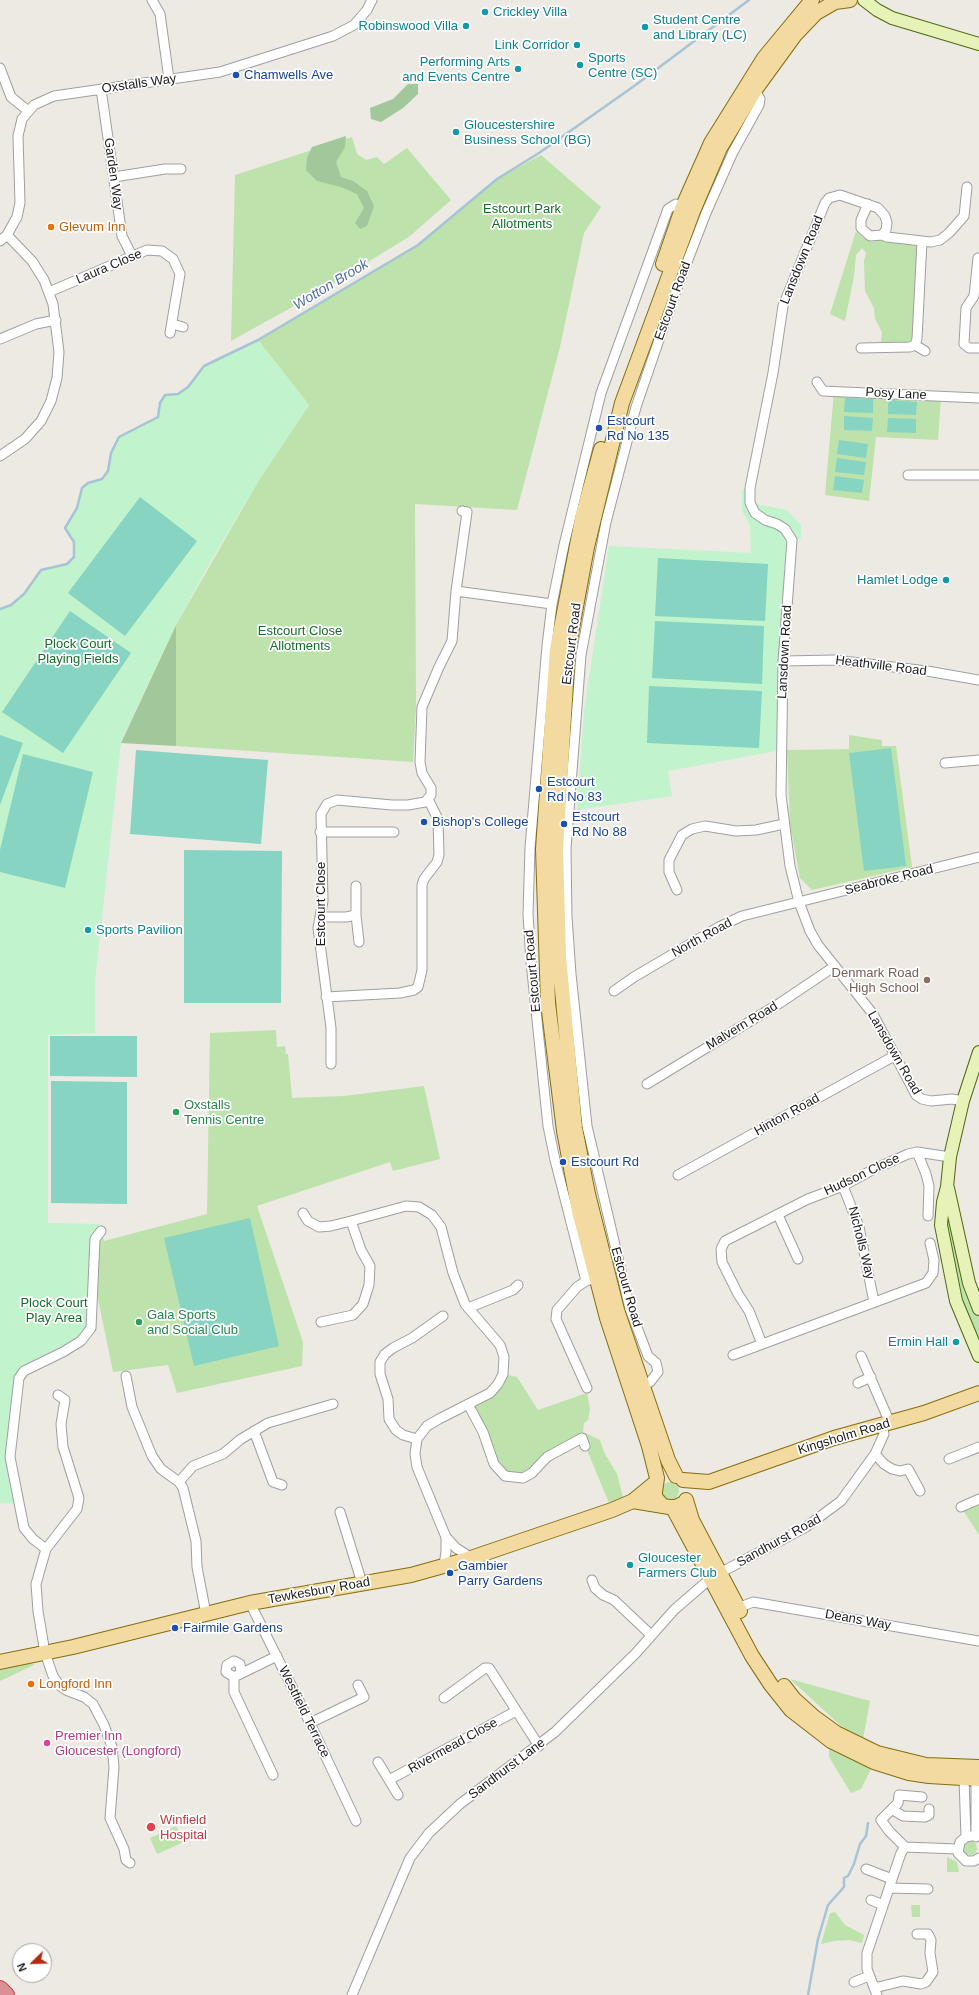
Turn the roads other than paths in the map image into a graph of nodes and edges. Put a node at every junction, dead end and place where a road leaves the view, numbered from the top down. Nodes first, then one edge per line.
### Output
1 (372, 0) edge
2 (812, 0) edge
3 (850, 0) edge
4 (864, 0) edge
5 (156, 1) edge
6 (833, 1) edge
7 (979, 44) edge
8 (0, 68) edge
9 (169, 80) junction
10 (101, 89) junction
11 (27, 110) junction
12 (181, 169) dead end
13 (114, 177) junction
14 (967, 187) dead end
15 (868, 204) junction
16 (882, 235) junction
17 (4, 238) edge
18 (922, 241) junction
19 (132, 256) junction
20 (978, 258) dead end
21 (50, 292) junction
22 (56, 320) junction
23 (183, 327) dead end
24 (0, 339) edge
25 (915, 345) junction
26 (862, 348) dead end
27 (979, 348) edge
28 (925, 351) dead end
29 (817, 382) dead end
30 (979, 398) edge
31 (0, 456) edge
32 (908, 475) dead end
33 (979, 475) edge
34 (466, 511) dead end
35 (570, 546) junction
36 (456, 591) junction
37 (552, 604) junction
38 (552, 648) junction
39 (783, 661) junction
40 (979, 680) edge
41 (979, 760) edge
42 (945, 763) dead end
43 (428, 799) junction
44 (784, 824) junction
45 (320, 832) junction
46 (394, 832) dead end
47 (979, 857) edge
48 (356, 886) dead end
49 (664, 886) dead end
50 (799, 902) junction
51 (356, 915) junction
52 (320, 916) junction
53 (562, 917) junction
54 (360, 942) dead end
55 (835, 966) junction
56 (614, 991) dead end
57 (326, 997) junction
58 (979, 1052) edge
59 (896, 1055) junction
60 (331, 1064) dead end
61 (647, 1084) dead end
62 (963, 1101) junction
63 (917, 1152) junction
64 (950, 1157) junction
65 (678, 1175) dead end
66 (843, 1186) junction
67 (947, 1187) junction
68 (778, 1215) junction
69 (928, 1216) dead end
70 (351, 1221) junction
71 (301, 1228) dead end
72 (101, 1231) dead end
73 (930, 1243) dead end
74 (798, 1259) dead end
75 (597, 1278) junction
76 (516, 1290) dead end
77 (874, 1302) junction
78 (468, 1308) junction
79 (979, 1309) edge
80 (327, 1319) dead end
81 (439, 1321) dead end
82 (762, 1344) junction
83 (733, 1355) dead end
84 (862, 1356) dead end
85 (979, 1356) edge
86 (126, 1376) dead end
87 (871, 1377) junction
88 (858, 1383) dead end
89 (583, 1385) dead end
90 (636, 1388) junction
91 (979, 1393) edge
92 (66, 1398) dead end
93 (334, 1404) dead end
94 (468, 1404) junction
95 (886, 1424) junction
96 (254, 1431) junction
97 (417, 1439) junction
98 (584, 1440) dead end
99 (979, 1448) edge
100 (875, 1454) junction
101 (949, 1459) dead end
102 (680, 1478) junction
103 (656, 1481) junction
104 (179, 1482) junction
105 (709, 1482) junction
106 (282, 1485) dead end
107 (920, 1491) dead end
108 (979, 1499) edge
109 (686, 1500) junction
110 (633, 1501) junction
111 (667, 1506) junction
112 (961, 1507) dead end
113 (340, 1512) dead end
114 (446, 1537) junction
115 (46, 1549) junction
116 (472, 1558) junction
117 (444, 1566) junction
118 (715, 1575) junction
119 (362, 1583) junction
120 (592, 1586) dead end
121 (250, 1604) junction
122 (738, 1608) junction
123 (206, 1614) junction
124 (651, 1635) junction
125 (979, 1641) edge
126 (45, 1653) junction
127 (277, 1656) junction
128 (0, 1662) edge
129 (358, 1685) dead end
130 (444, 1698) dead end
131 (516, 1711) junction
132 (310, 1723) junction
133 (539, 1746) junction
134 (378, 1762) dead end
135 (973, 1773) edge
136 (273, 1774) dead end
137 (389, 1780) junction
138 (398, 1795) dead end
139 (922, 1797) dead end
140 (929, 1809) dead end
141 (892, 1810) junction
142 (356, 1821) dead end
143 (966, 1837) junction
144 (977, 1839) edge
145 (905, 1847) junction
146 (957, 1849) junction
147 (979, 1858) edge
148 (130, 1863) dead end
149 (866, 1869) dead end
150 (892, 1879) junction
151 (889, 1888) junction
152 (928, 1889) dead end
153 (871, 1900) dead end
154 (883, 1905) junction
155 (917, 1934) dead end
156 (869, 1976) junction
157 (854, 1982) dead end
158 (0, 1989) edge
159 (876, 1992) edge
160 (6, 1995) edge
161 (352, 1995) edge

1 - 9 street, Oxstalls Way
2 - 35 main road, Estcourt Road
3 - 6 main road
4 - 7 street
5 - 9 street
6 - 53 main road, Estcourt Road
8 - 11 street
9 - 10 street, Oxstalls Way
10 - 11 street, Oxstalls Way
10 - 13 street, Garden Way
11 - 17 street
12 - 13 street
13 - 19 street, Garden Way
14 - 18 street
15 - 16 street, Lansdown Road
15 - 16 street
15 - 39 street, Lansdown Road
16 - 18 street
17 - 21 street
18 - 25 street
19 - 21 street, Laura Close
19 - 23 street, Laura Close
20 - 27 street
21 - 22 street
22 - 24 street
22 - 31 street
25 - 26 street
25 - 28 street
29 - 30 street, Posy Lane
32 - 33 street
34 - 36 street
35 - 37 street, Estcourt Road
35 - 38 main road, Estcourt Road
36 - 37 street
36 - 43 street
37 - 38 street, Estcourt Road
38 - 75 main road, Estcourt Road
39 - 40 street, Heathville Road
39 - 44 street, Lansdown Road
41 - 42 street
43 - 45 street, Estcourt Close
43 - 57 street
44 - 49 street
44 - 50 street, Lansdown Road
45 - 46 street
45 - 52 street, Estcourt Close
47 - 50 street, Seabroke Road
48 - 51 street
50 - 55 street, Lansdown Road
50 - 56 street, North Road
51 - 52 street
51 - 54 street
52 - 57 street, Estcourt Close
53 - 75 main road, Estcourt Road
53 - 90 street, Estcourt Road
55 - 59 street, Lansdown Road
55 - 61 street, Malvern Road
57 - 60 street, Estcourt Close
58 - 62 street
59 - 62 street, Lansdown Road
59 - 65 street, Hinton Road
62 - 64 street
63 - 64 street, Hudson Close
63 - 66 street, Hudson Close
63 - 69 street
64 - 67 street
66 - 68 street, Hudson Close
66 - 77 street, Nicholls Way
67 - 79 street
67 - 85 street
68 - 74 street
68 - 82 street, Hudson Close
70 - 71 street
70 - 78 street
70 - 80 street
72 - 115 street
73 - 77 street
75 - 89 street
75 - 90 main road, Estcourt Road
76 - 78 street
77 - 82 street
78 - 94 street
81 - 97 street
82 - 83 street
84 - 87 street
86 - 104 street
87 - 88 street
87 - 95 street
90 - 102 main road, Estcourt Road
90 - 103 main road, Estcourt Road
91 - 95 main road, Kingsholm Road
92 - 115 street
93 - 96 street
94 - 97 street
94 - 98 street
95 - 100 street, Sandhurst Road
95 - 105 main road, Kingsholm Road
96 - 104 street
96 - 106 street
97 - 114 street
99 - 101 street
100 - 107 street
100 - 118 street, Sandhurst Road
102 - 103 main road
102 - 105 main road, Kingsholm Road
102 - 109 main road
103 - 110 main road, Tewkesbury Road
103 - 111 main road
104 - 123 street
105 - 109 main road, Kingsholm Road
108 - 112 street
109 - 111 main road
109 - 118 main road
110 - 111 main road
110 - 116 main road, Tewkesbury Road
111 - 118 main road
113 - 119 street
114 - 116 street
114 - 117 street
115 - 126 street
116 - 117 main road, Tewkesbury Road
117 - 119 main road, Tewkesbury Road
118 - 122 main road
118 - 124 street, Sandhurst Lane
118 - 135 main road
119 - 121 main road, Tewkesbury Road
120 - 124 street
121 - 123 main road, Tewkesbury Road
121 - 127 street, Westfield Terrace
122 - 125 street, Deans Way
122 - 135 main road
123 - 126 main road, Tewkesbury Road
124 - 133 street, Sandhurst Lane
126 - 128 main road, Tewkesbury Road
126 - 148 street
127 - 132 street, Westfield Terrace
127 - 136 street
129 - 132 street
130 - 131 street
131 - 133 street
131 - 137 street, Rivermead Close
132 - 142 street, Westfield Terrace
133 - 161 street, Sandhurst Lane
134 - 137 street
135 - 143 street
135 - 144 street
137 - 138 street
139 - 141 street
140 - 141 street
141 - 145 street
143 - 144 street
143 - 146 street
145 - 146 street
145 - 150 street
146 - 147 street
149 - 150 street
150 - 151 street
151 - 152 street
151 - 154 street
153 - 154 street
154 - 156 street
155 - 159 street
156 - 157 street
156 - 159 street
158 - 160 highway

